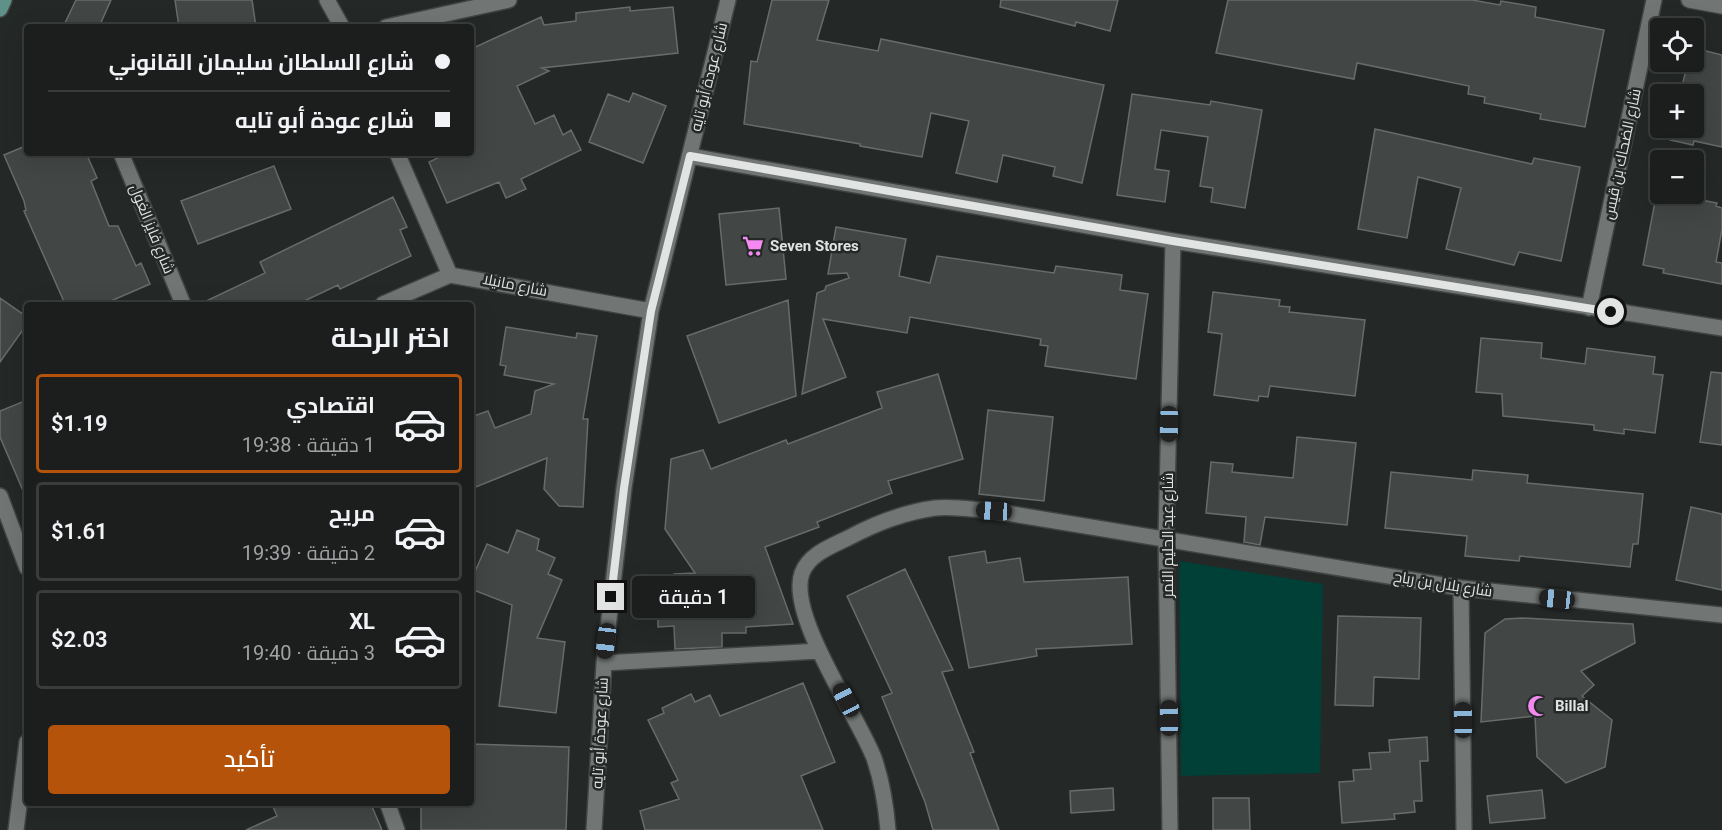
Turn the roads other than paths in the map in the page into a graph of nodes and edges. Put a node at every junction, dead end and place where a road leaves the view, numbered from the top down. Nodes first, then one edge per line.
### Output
1 (4, 0) edge
2 (327, 0) edge
3 (509, 0) edge
4 (728, 0) edge
5 (1654, 0) edge
6 (1689, 0) edge
7 (1722, 6) edge
8 (0, 9) edge
9 (340, 24) edge
10 (400, 24) edge
11 (122, 156) edge
12 (398, 156) edge
13 (690, 156) junction
14 (1173, 241) junction
15 (450, 275) junction
16 (182, 302) edge
17 (387, 302) edge
18 (1589, 308) junction
19 (651, 311) junction
20 (1722, 328) edge
21 (0, 496) edge
22 (1166, 538) junction
23 (24, 560) edge
24 (1461, 588) junction
25 (1722, 615) edge
26 (819, 651) junction
27 (604, 663) junction
28 (24, 766) edge
29 (389, 806) edge
30 (16, 830) edge
31 (398, 830) edge
32 (594, 830) edge
33 (888, 830) edge
34 (1170, 830) edge
35 (1464, 830) edge

1 - 8 main road
2 - 9 street
3 - 10 street
4 - 13 street, شارع عودة أبو تايه
5 - 18 street, شارع الضحاك بن قيس
6 - 7 street
11 - 16 street, شارع فايز الغول
12 - 15 street
13 - 14 street
13 - 19 street, شارع عودة أبو تايه
14 - 18 street
14 - 22 street, شارع عبد الحليم النمر
15 - 17 street
15 - 19 street, شارع مانيلا
18 - 20 street
19 - 27 street, شارع عودة أبو تايه
21 - 23 street
22 - 24 street, شارع بلال بن رباح
22 - 26 street, شارع بلال بن رباح
22 - 34 street, شارع عبد الحليم النمر
24 - 25 street, شارع بلال بن رباح
24 - 35 street
26 - 27 street
26 - 33 street, شارع بلال بن رباح
27 - 32 street, شارع عودة أبو تايه
28 - 30 street
29 - 31 street

